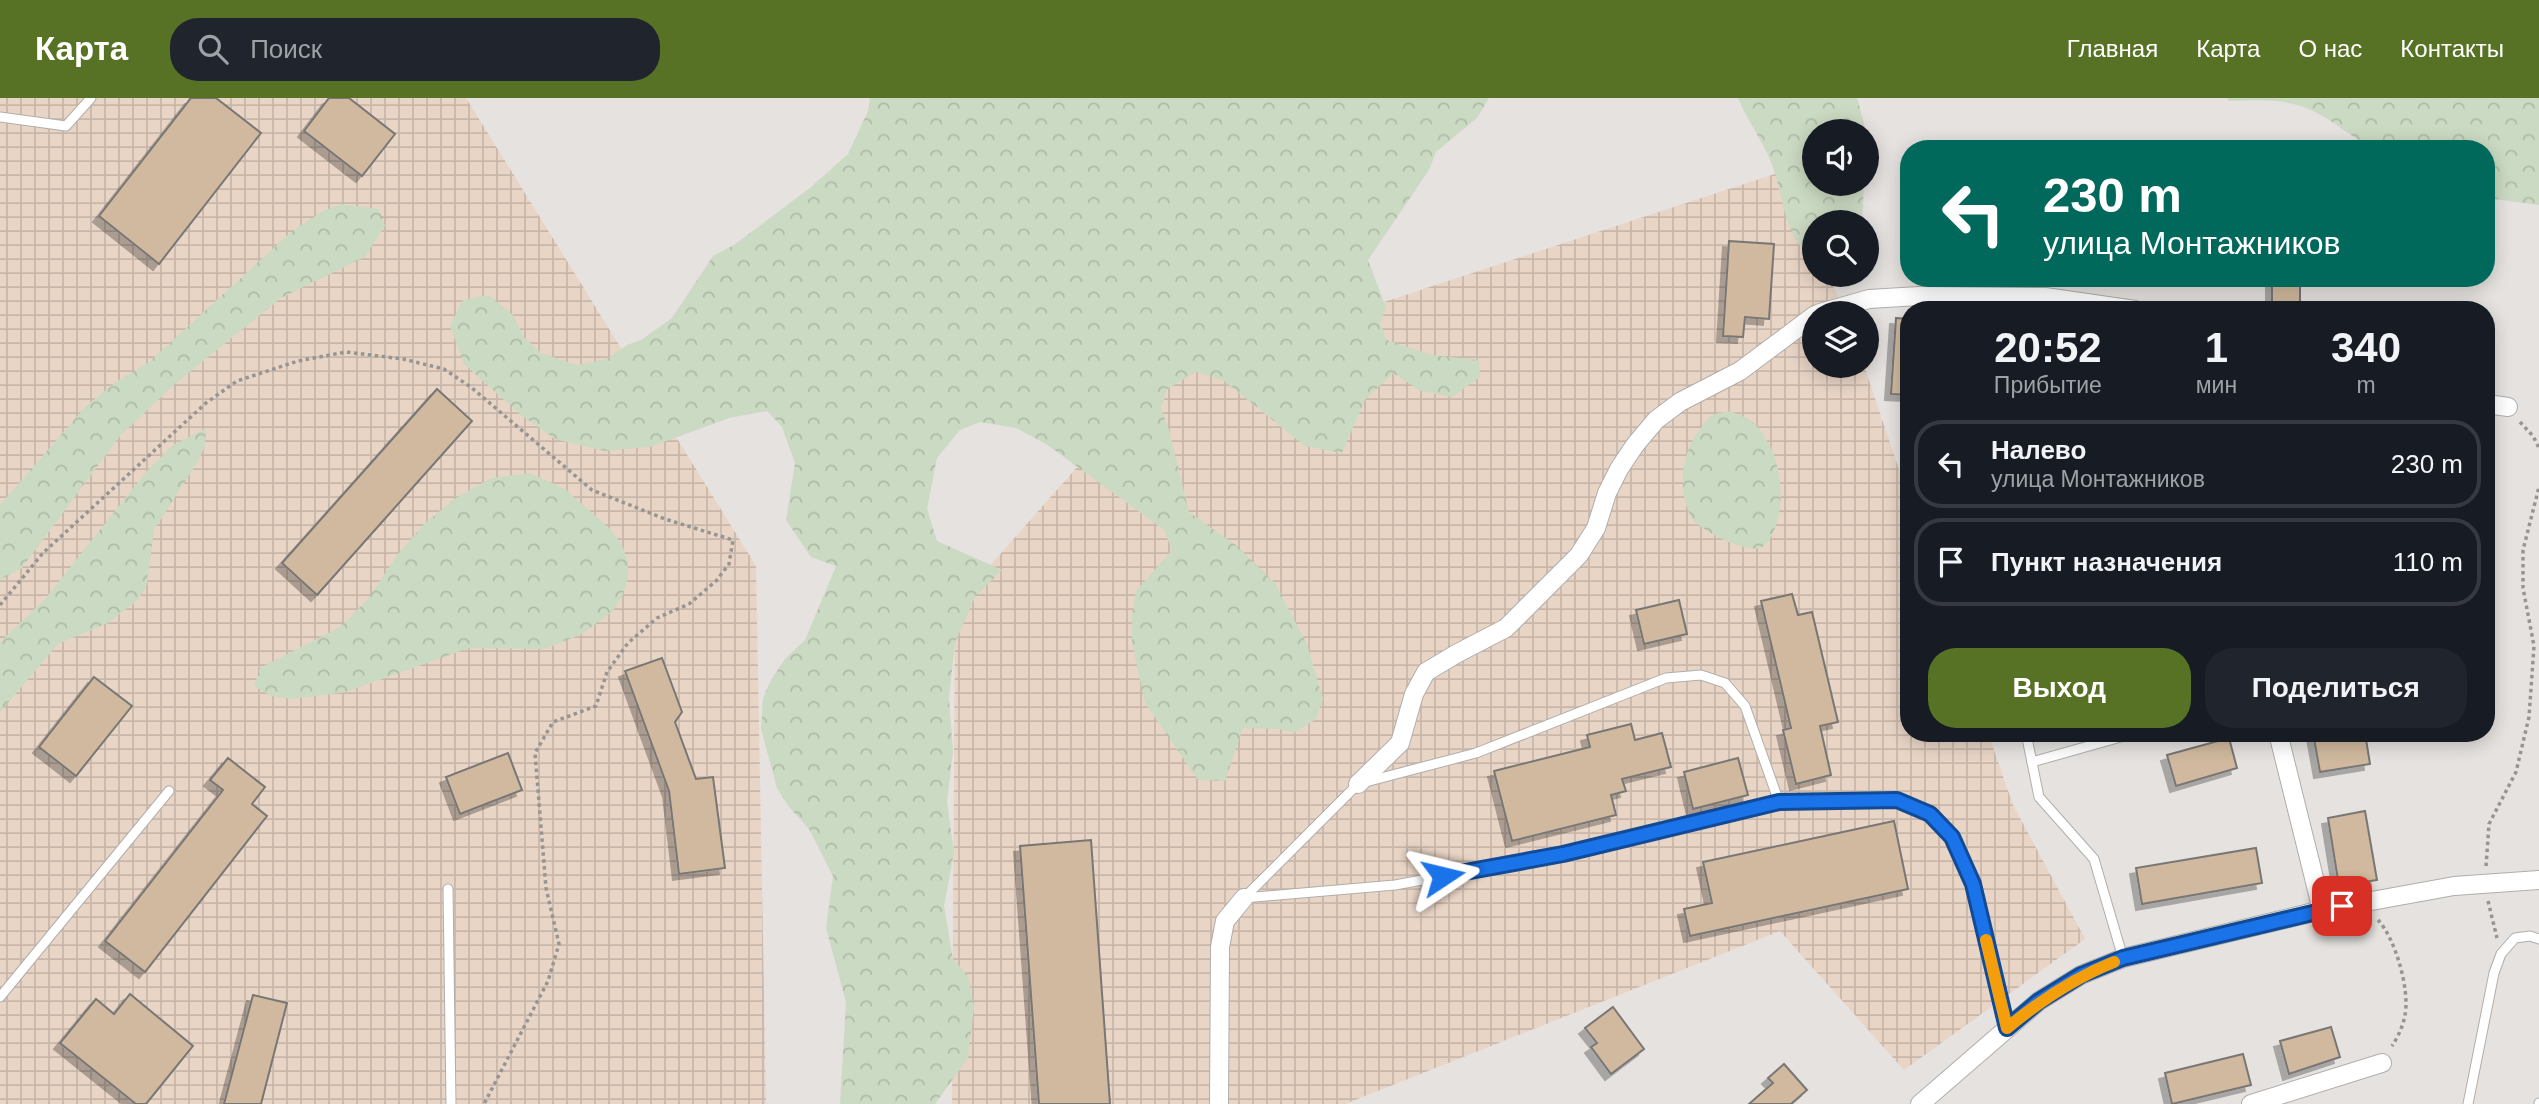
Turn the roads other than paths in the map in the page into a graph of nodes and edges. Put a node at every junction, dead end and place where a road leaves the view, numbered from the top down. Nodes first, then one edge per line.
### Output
1 (91, 98) edge
2 (0, 117) edge
3 (1862, 301) edge
4 (2073, 301) edge
5 (1802, 325) edge
6 (2495, 405) edge
7 (2508, 407) road end
8 (2027, 742) edge
9 (2103, 742) edge
10 (2280, 742) edge
11 (2032, 762) junction
12 (1358, 784) junction
13 (169, 791) dead end
14 (1779, 802) junction
15 (2539, 880) edge
16 (448, 889) dead end
17 (1244, 898) junction
18 (2322, 910) junction
19 (2539, 939) edge
20 (2123, 958) junction
21 (0, 997) edge
22 (2007, 1028) junction
23 (2382, 1063) road end
24 (451, 1104) edge
25 (1219, 1104) edge
26 (1920, 1104) edge
27 (2251, 1104) edge
28 (2468, 1104) edge

1 - 2 lane
3 - 4 street
5 - 12 street
6 - 7 street
8 - 11 lane
9 - 11 lane
10 - 18 street
11 - 20 lane
12 - 14 lane
12 - 17 lane
13 - 21 lane
14 - 17 lane
14 - 22 lane
15 - 18 street
16 - 24 lane
17 - 25 street
18 - 20 street
19 - 28 lane
20 - 22 street
22 - 26 street
23 - 27 street

